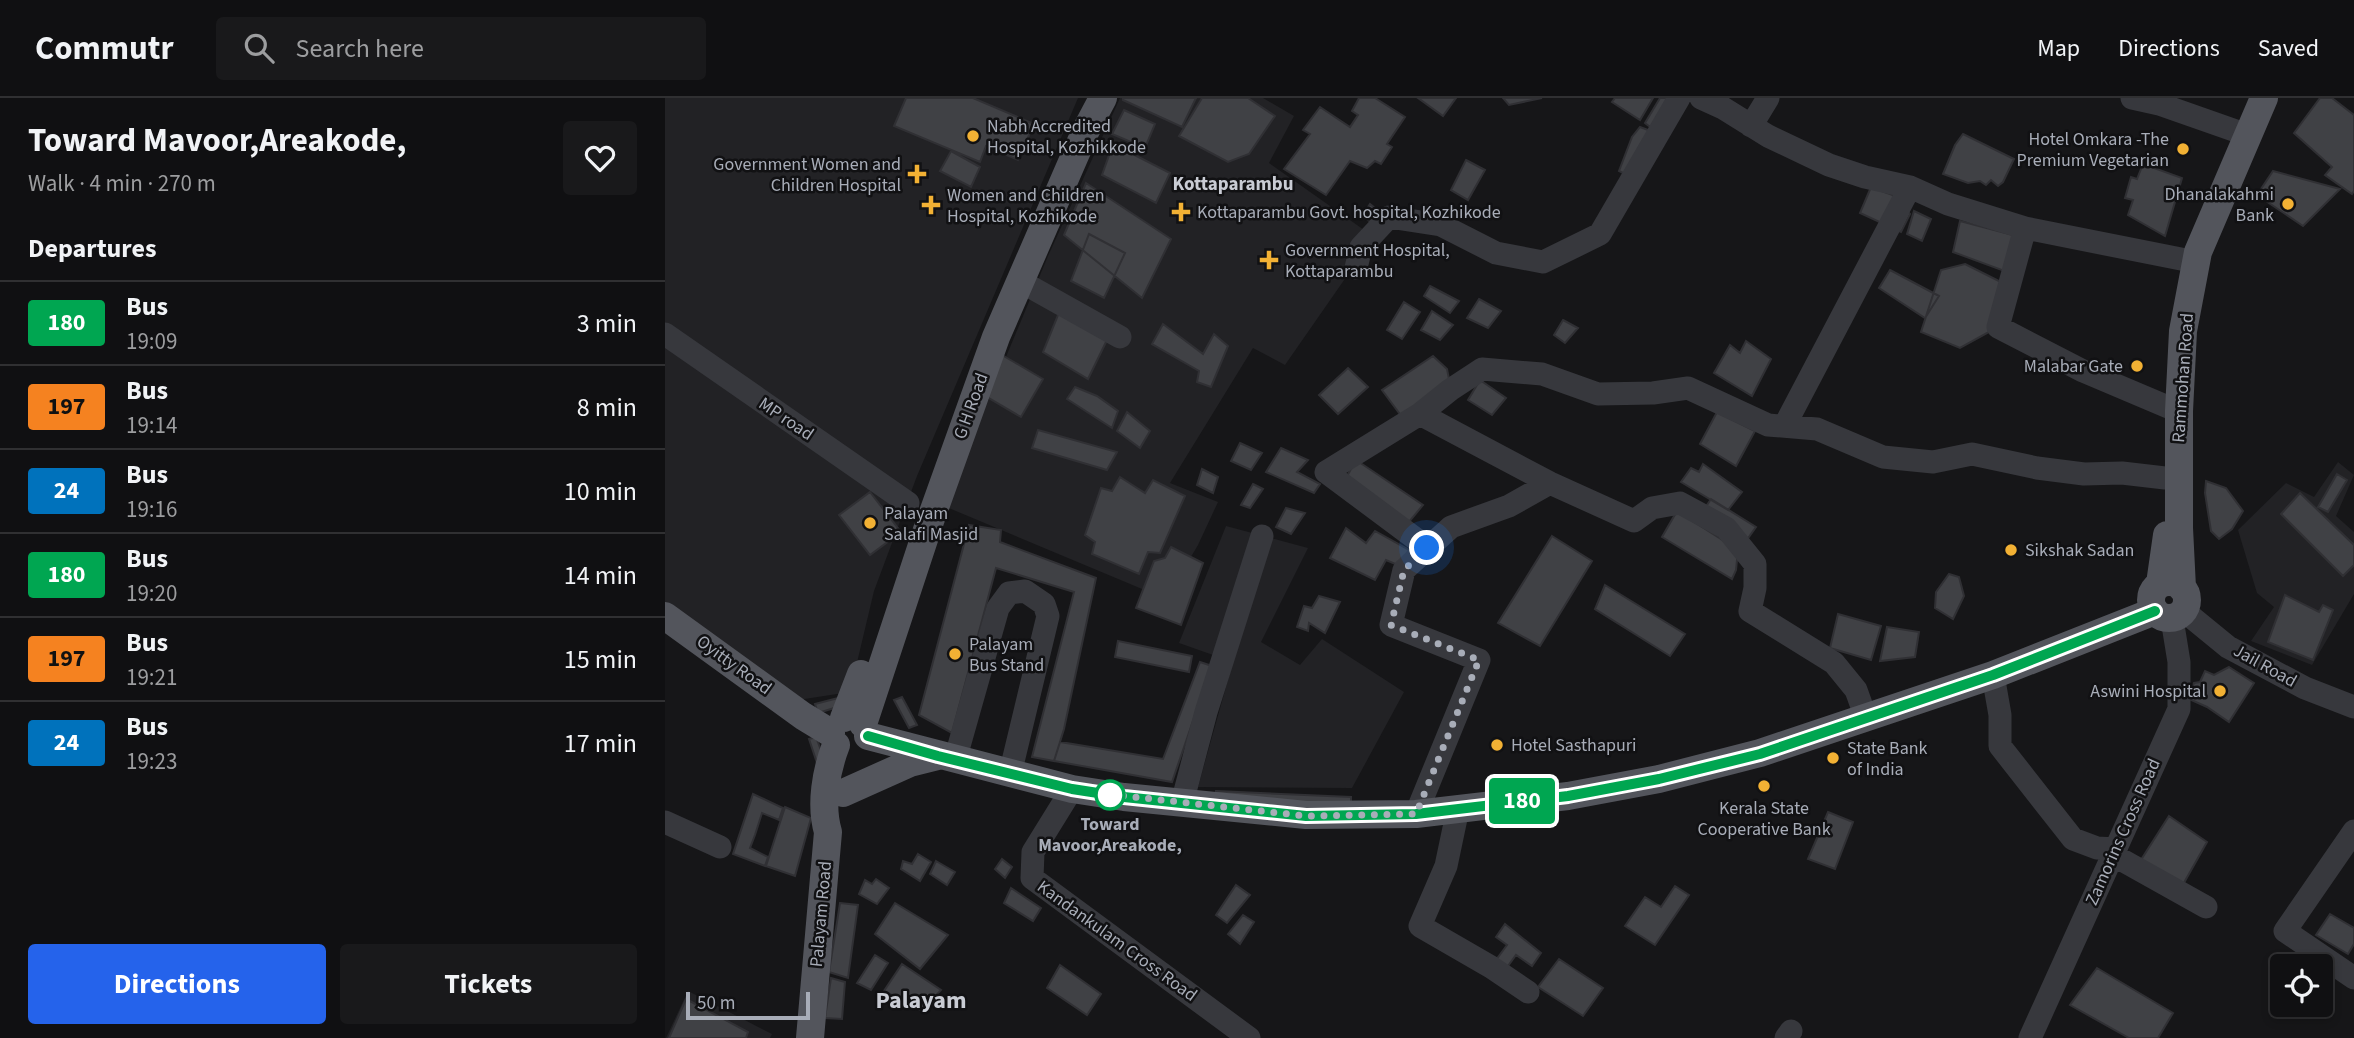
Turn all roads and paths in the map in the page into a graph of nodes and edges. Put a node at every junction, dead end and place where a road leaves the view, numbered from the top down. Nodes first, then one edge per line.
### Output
1 (1090, 98) edge
2 (1103, 98) edge
3 (1679, 98) edge
4 (1700, 98) edge
5 (1768, 98) edge
6 (2132, 98) edge
7 (2252, 98) edge
8 (2264, 98) edge
9 (2160, 101) edge
10 (1751, 126) junction
11 (2239, 132) junction
12 (1910, 187) junction
13 (2025, 228) junction
14 (2186, 260) junction
15 (1356, 268) dead end
16 (1020, 281) junction
17 (665, 334) edge
18 (1120, 337) dead end
19 (2168, 407) junction
20 (1420, 414) junction
21 (1784, 425) junction
22 (2165, 478) junction
23 (1550, 483) junction
24 (908, 503) dead end
25 (1262, 536) dead end
26 (1427, 548) junction
27 (2170, 603) junction
28 (665, 616) edge
29 (1993, 675) junction
30 (2354, 708) edge
31 (1866, 718) junction
32 (849, 735) junction
33 (946, 758) junction
34 (1010, 774) junction
35 (1072, 789) junction
36 (843, 793) junction
37 (1182, 803) junction
38 (1458, 809) junction
39 (1416, 814) junction
40 (665, 822) edge
41 (2354, 831) edge
42 (828, 832) junction
43 (720, 847) dead end
44 (2114, 852) junction
45 (2206, 907) dead end
46 (2354, 978) edge
47 (1528, 992) dead end
48 (810, 1038) edge
49 (1249, 1038) edge
50 (2030, 1038) edge

1 - 32 main road, G H Road
2 - 16 main road, G H Road
3 - 15 street
4 - 10 street
5 - 10 street
6 - 9 street
7 - 11 main road, Rammohan Road
8 - 27 main road, Rammohan Road
9 - 11 street
10 - 12 street
11 - 14 main road, Rammohan Road
12 - 13 street
12 - 21 street
13 - 14 street
13 - 19 street
14 - 19 main road, Rammohan Road
16 - 18 street
16 - 32 main road, G H Road
17 - 24 street, MP road
19 - 22 main road, Rammohan Road
20 - 21 street
20 - 23 street
20 - 26 street
21 - 22 street
22 - 27 main road, Rammohan Road
23 - 26 street
23 - 31 street
25 - 37 street
26 - 39 street
27 - 29 main road, Oyitty Road
27 - 30 street, Jail Road
27 - 44 street, Zamorins Cross Road
28 - 32 main road, Oyitty Road
29 - 31 main road, Oyitty Road
29 - 44 street
31 - 38 main road, Oyitty Road
32 - 33 main road, Oyitty Road
32 - 36 main road
32 - 42 main road
33 - 34 main road, Oyitty Road
33 - 34 street
33 - 36 main road
34 - 35 main road, Oyitty Road
35 - 37 main road, Oyitty Road
35 - 49 street, Kandankulam Cross Road
36 - 42 main road
37 - 39 main road, Oyitty Road
38 - 39 main road, Oyitty Road
38 - 47 street
40 - 43 street
41 - 46 street
42 - 48 main road, Palayam Road
44 - 45 street
44 - 50 street, Zamorins Cross Road

